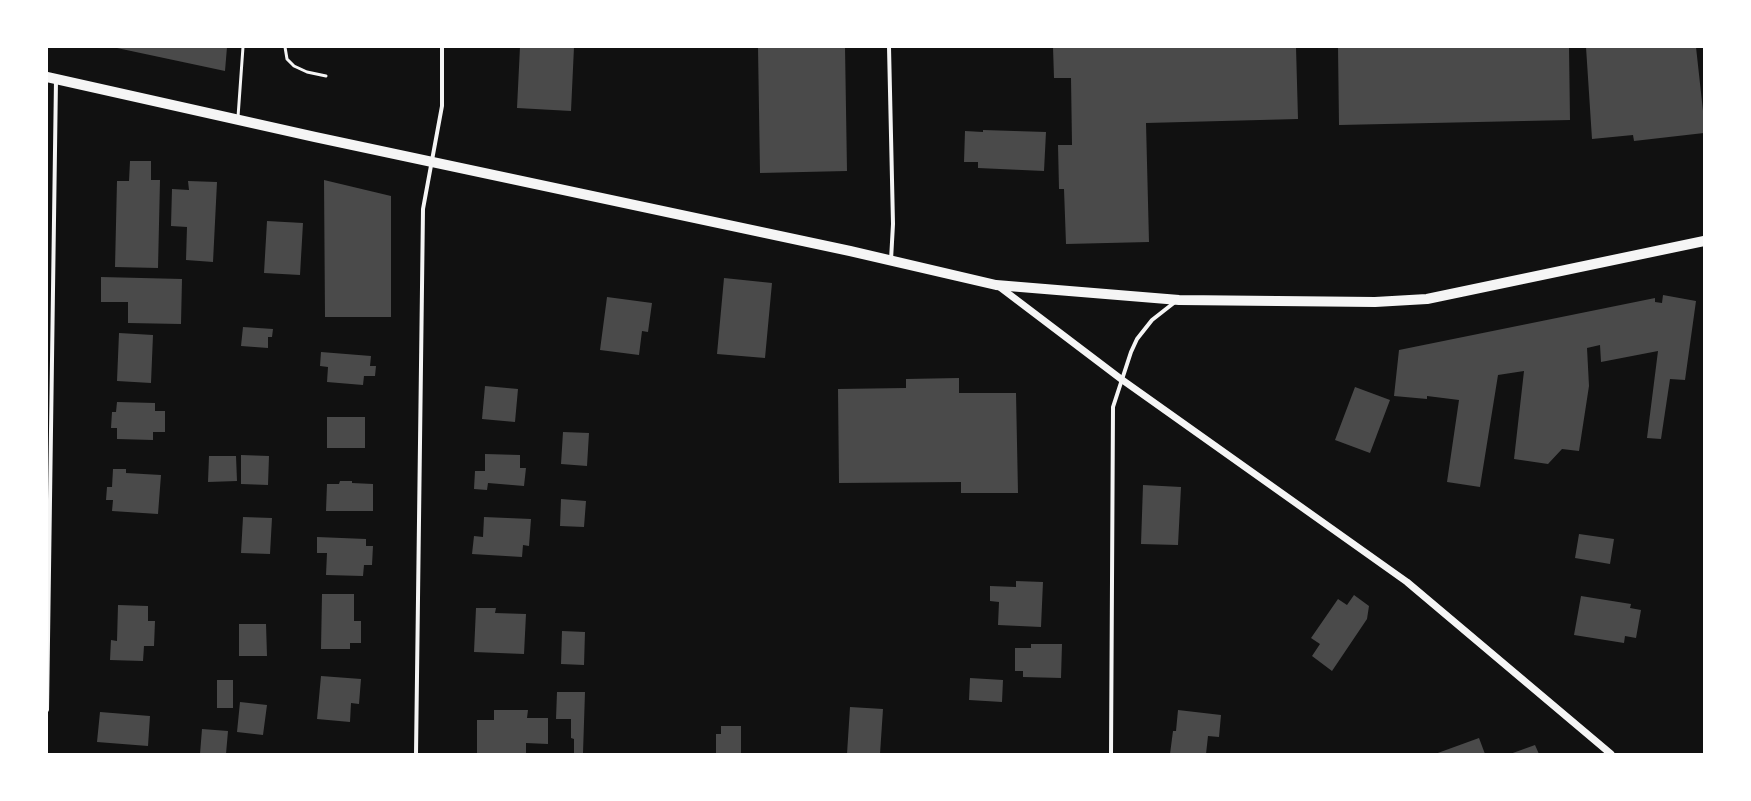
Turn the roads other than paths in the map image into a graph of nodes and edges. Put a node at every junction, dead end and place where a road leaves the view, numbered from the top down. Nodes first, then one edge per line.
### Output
1 (243, 47) edge
2 (285, 47) edge
3 (442, 47) edge
4 (889, 47) edge
5 (326, 76) dead end
6 (52, 78) edge
7 (238, 120) junction
8 (432, 161) junction
9 (1704, 241) edge
10 (891, 260) junction
11 (996, 285) junction
12 (1179, 300) junction
13 (1121, 379) junction
14 (49, 454) edge
15 (47, 710) edge
16 (416, 754) edge
17 (1111, 754) edge
18 (1611, 754) edge

1 - 7 lane
2 - 5 lane
3 - 8 street
4 - 10 street
6 - 7 main road
6 - 14 street
7 - 8 main road
8 - 10 main road
8 - 16 street
9 - 12 main road
10 - 11 main road
11 - 12 main road
11 - 13 street
12 - 13 street
13 - 17 street
13 - 18 street
14 - 15 street

